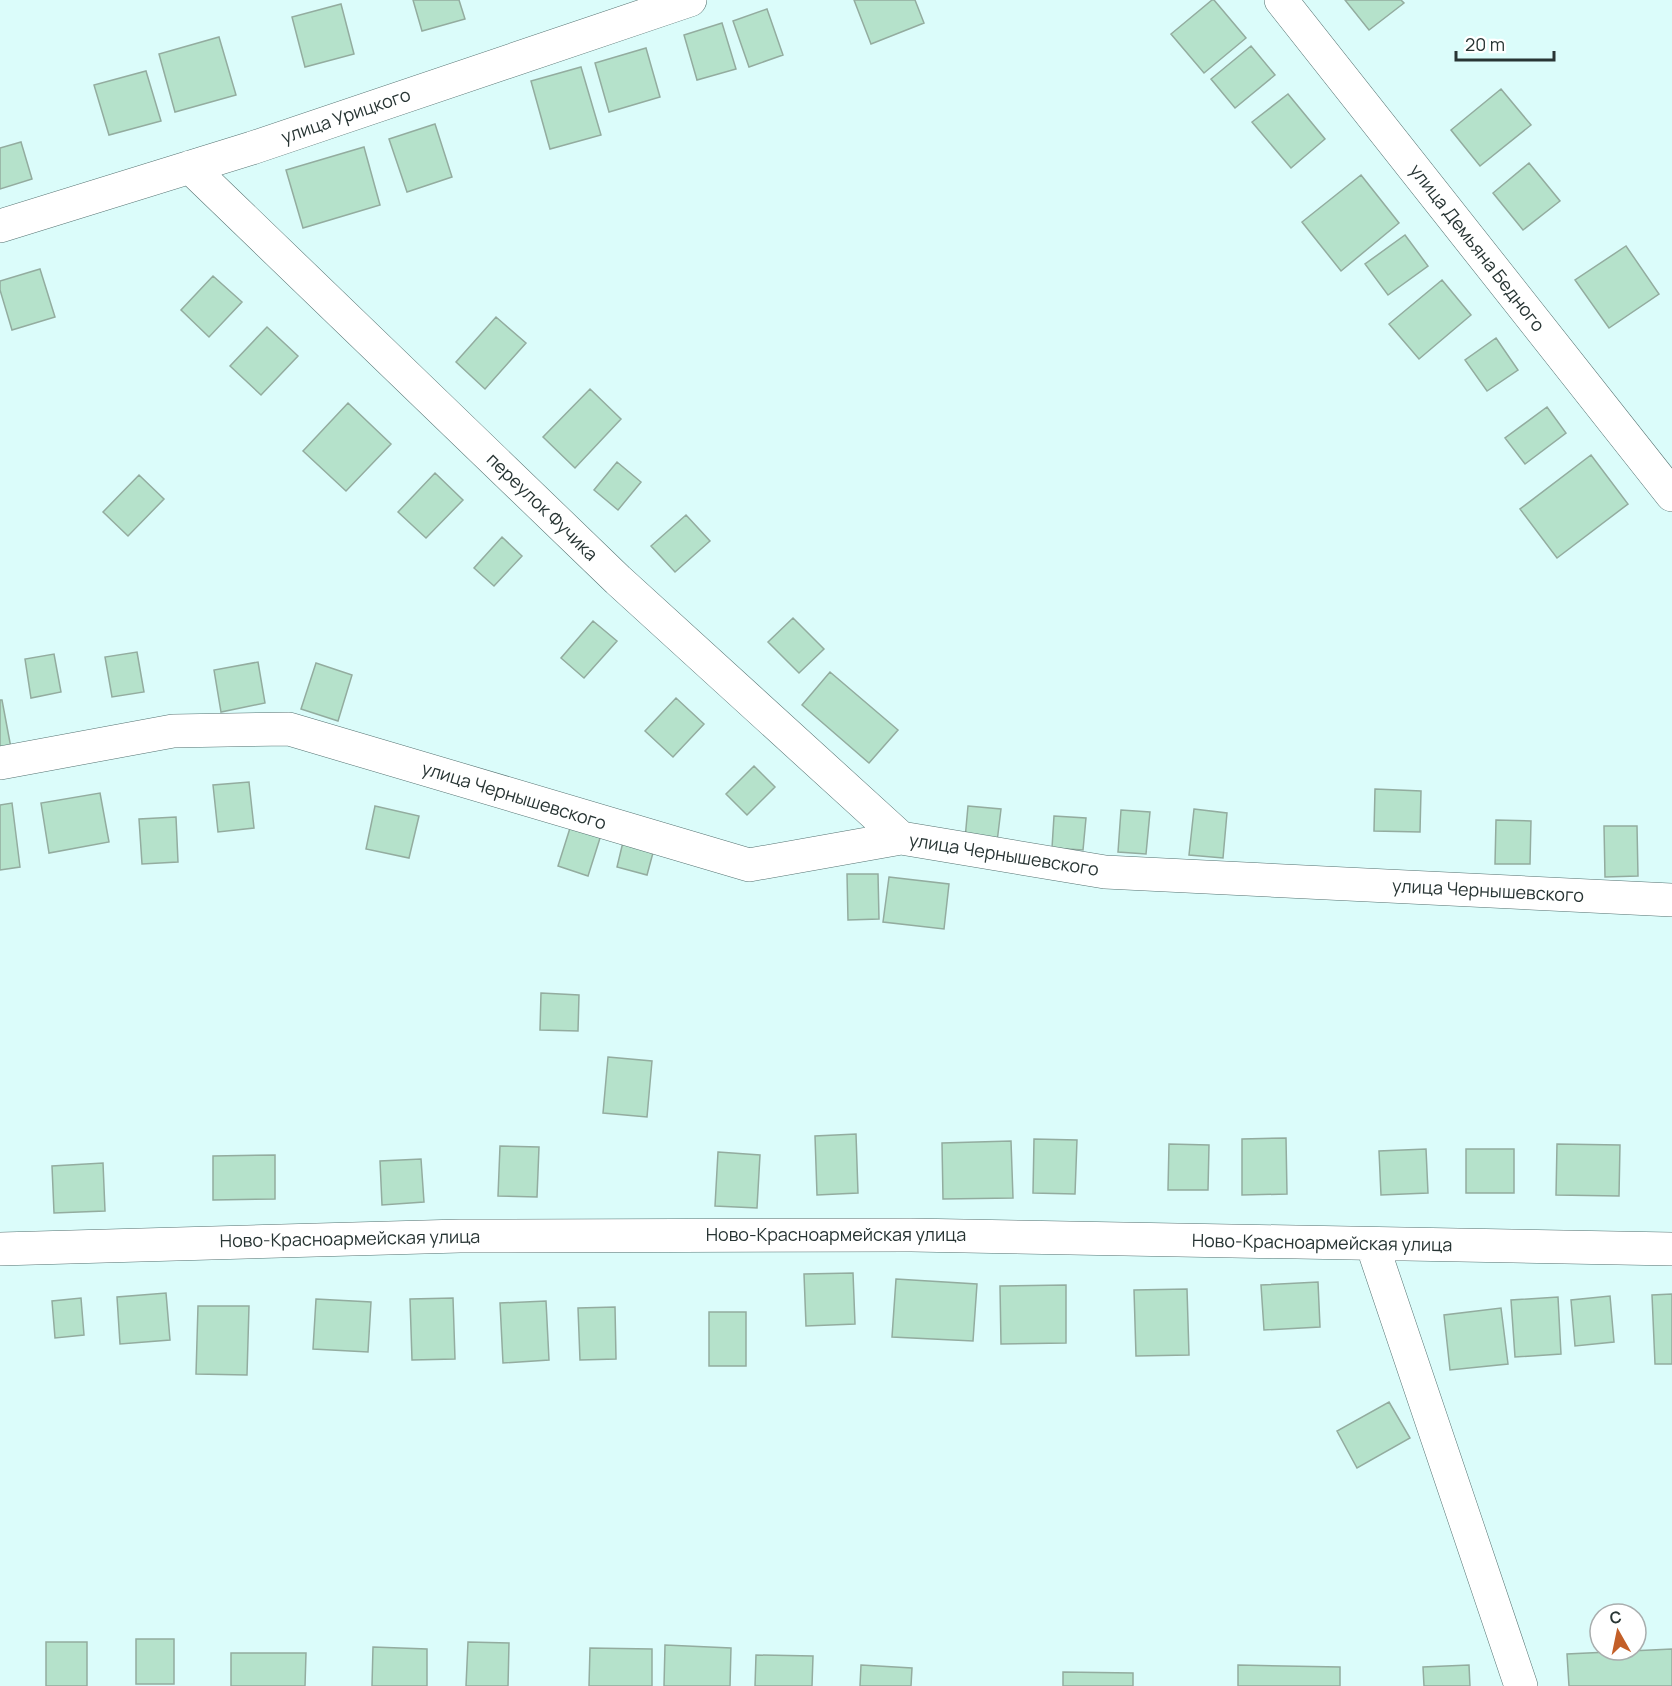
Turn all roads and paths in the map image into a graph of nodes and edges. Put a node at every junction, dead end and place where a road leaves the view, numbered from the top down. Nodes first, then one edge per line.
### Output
1 (690, 0) edge
2 (1281, 0) edge
3 (190, 167) junction
4 (0, 226) edge
5 (1672, 495) edge
6 (0, 763) edge
7 (901, 838) junction
8 (1672, 900) edge
9 (1372, 1244) junction
10 (0, 1249) edge
11 (1672, 1249) edge
12 (1521, 1686) edge

1 - 3 street, улица Урицкого
2 - 5 street, улица Демьяна Бедного
3 - 4 street, улица Урицкого
3 - 7 street, переулок Фучика
6 - 7 street, улица Чернышевского
7 - 8 street, улица Чернышевского
9 - 10 street, Ново-Красноармейская улица
9 - 11 street, Ново-Красноармейская улица
9 - 12 street

